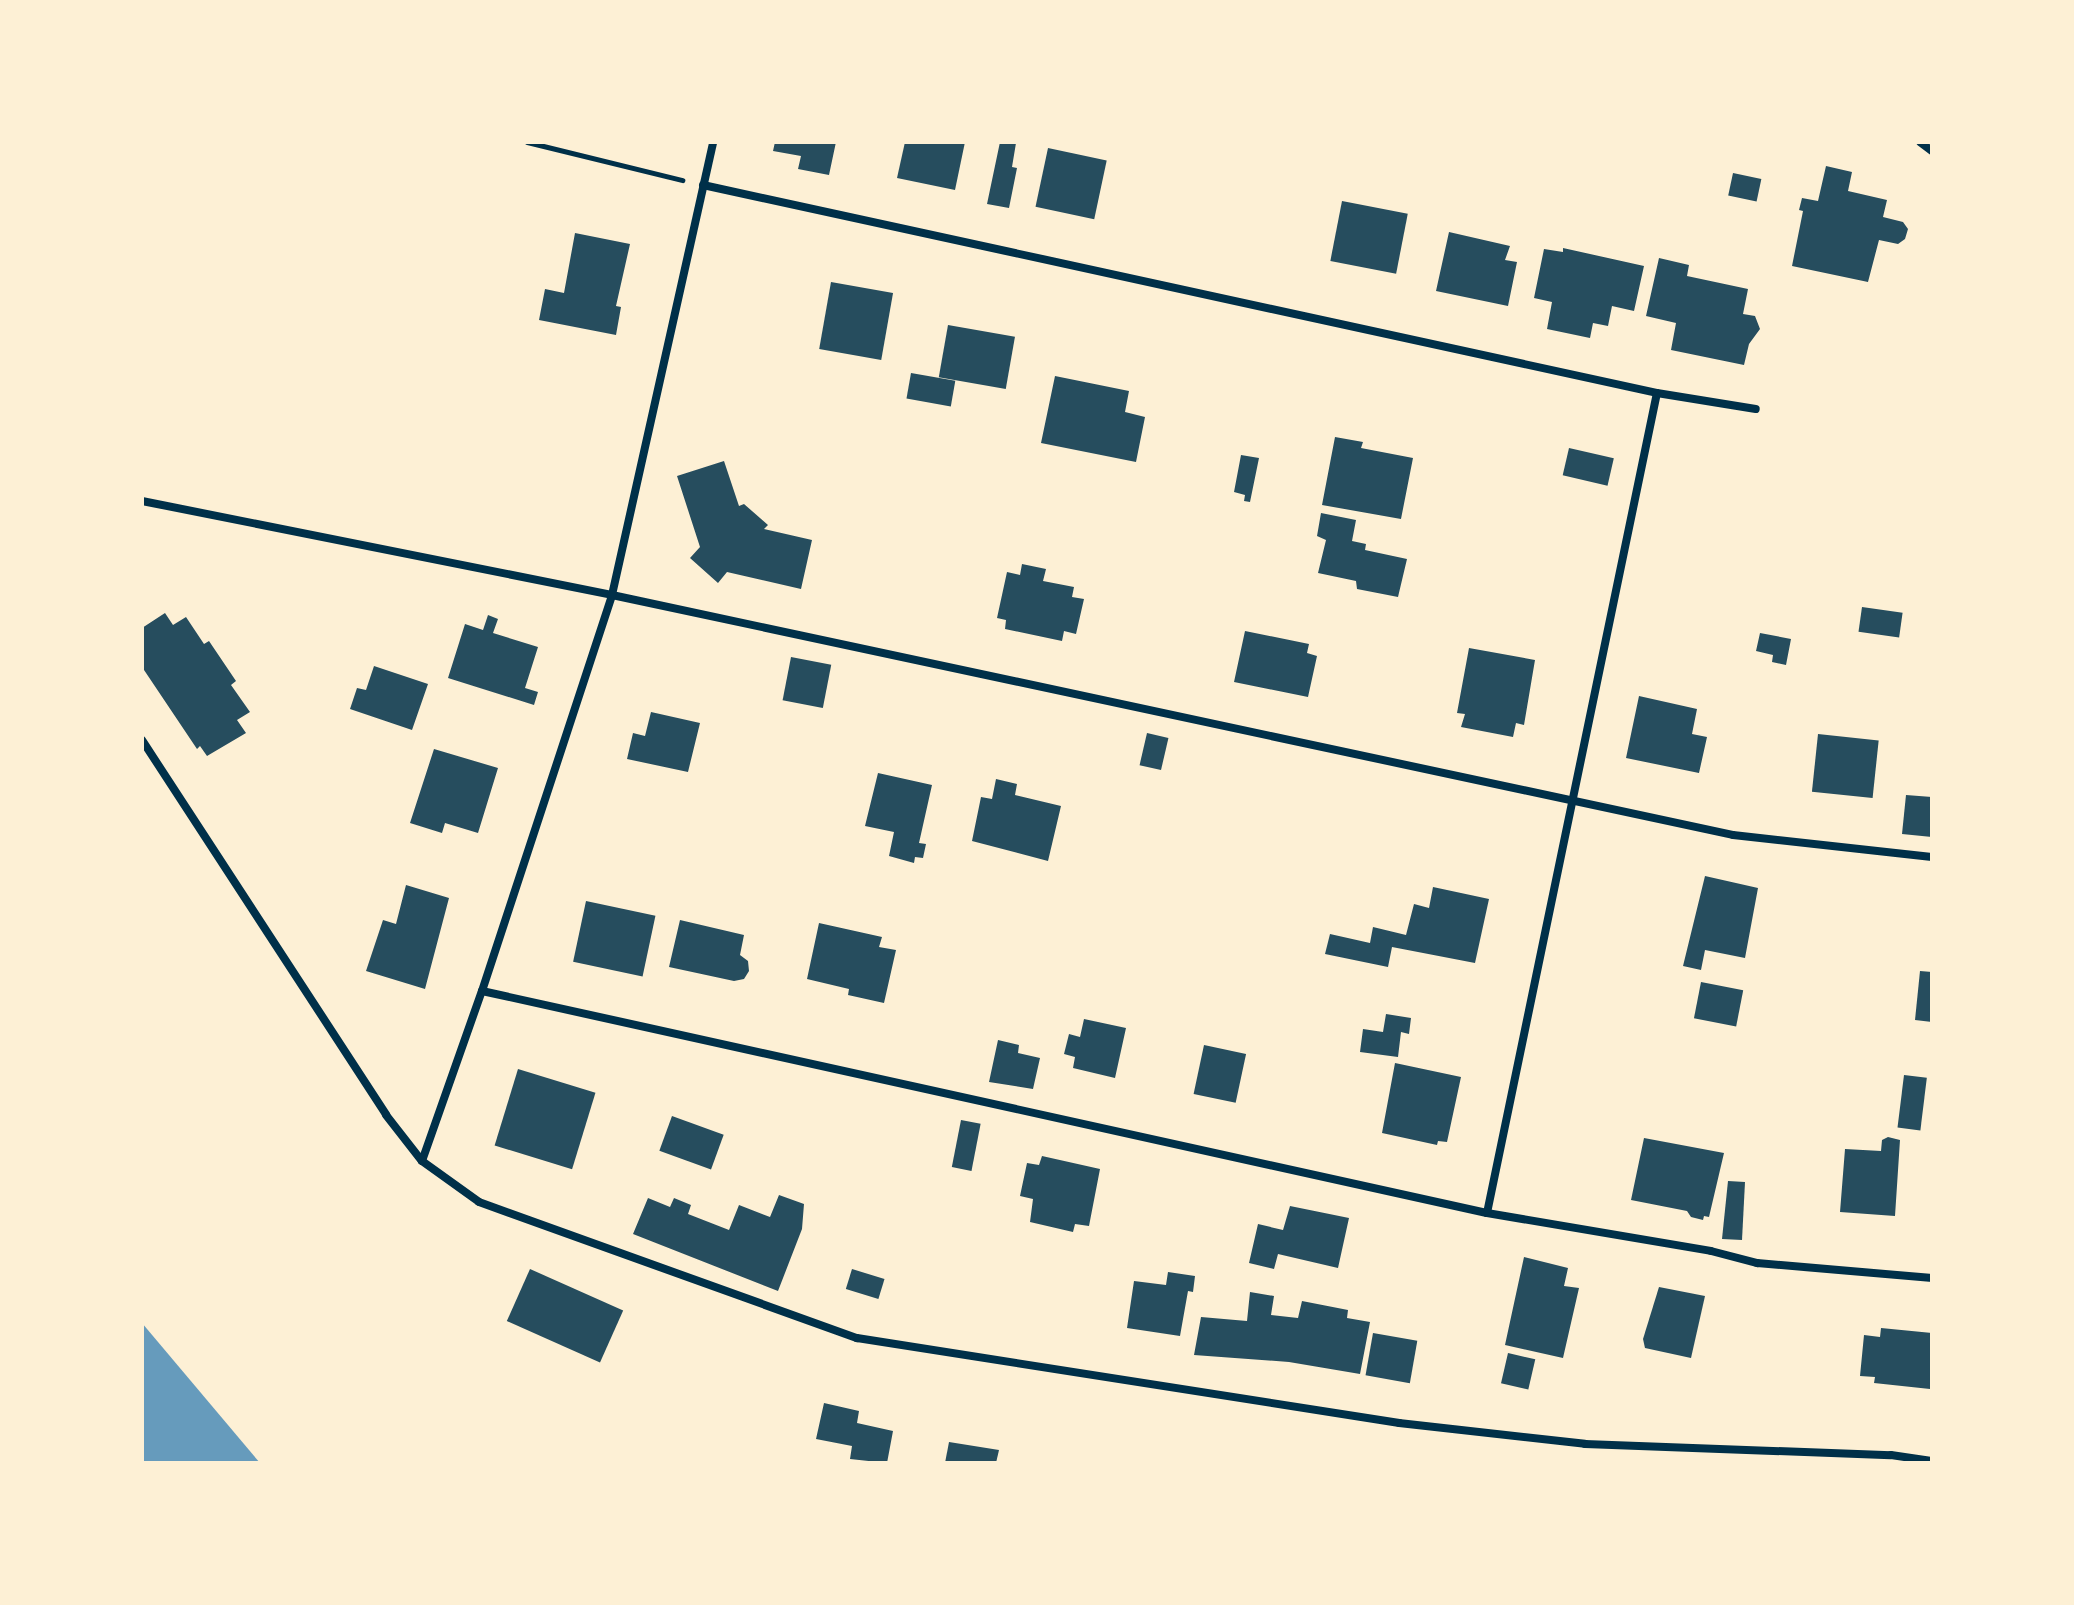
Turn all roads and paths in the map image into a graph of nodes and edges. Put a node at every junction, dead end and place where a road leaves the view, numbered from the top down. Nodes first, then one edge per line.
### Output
1 (527, 142) edge
2 (713, 142) edge
3 (1920, 142) edge
4 (1932, 151) edge
5 (703, 185) junction
6 (1657, 393) junction
7 (1756, 409) dead end
8 (142, 501) edge
9 (612, 595) junction
10 (142, 740) edge
11 (1573, 798) junction
12 (1932, 857) edge
13 (482, 991) junction
14 (422, 1161) junction
15 (1487, 1213) junction
16 (1932, 1278) edge
17 (1932, 1461) edge

1 - 5 path
2 - 5 street
3 - 4 street
5 - 6 street
5 - 9 street
6 - 7 street
6 - 11 street
8 - 9 street
9 - 11 street
9 - 13 street
10 - 14 street
11 - 12 street
11 - 15 street
13 - 14 street
13 - 15 street
14 - 17 street
15 - 16 street

